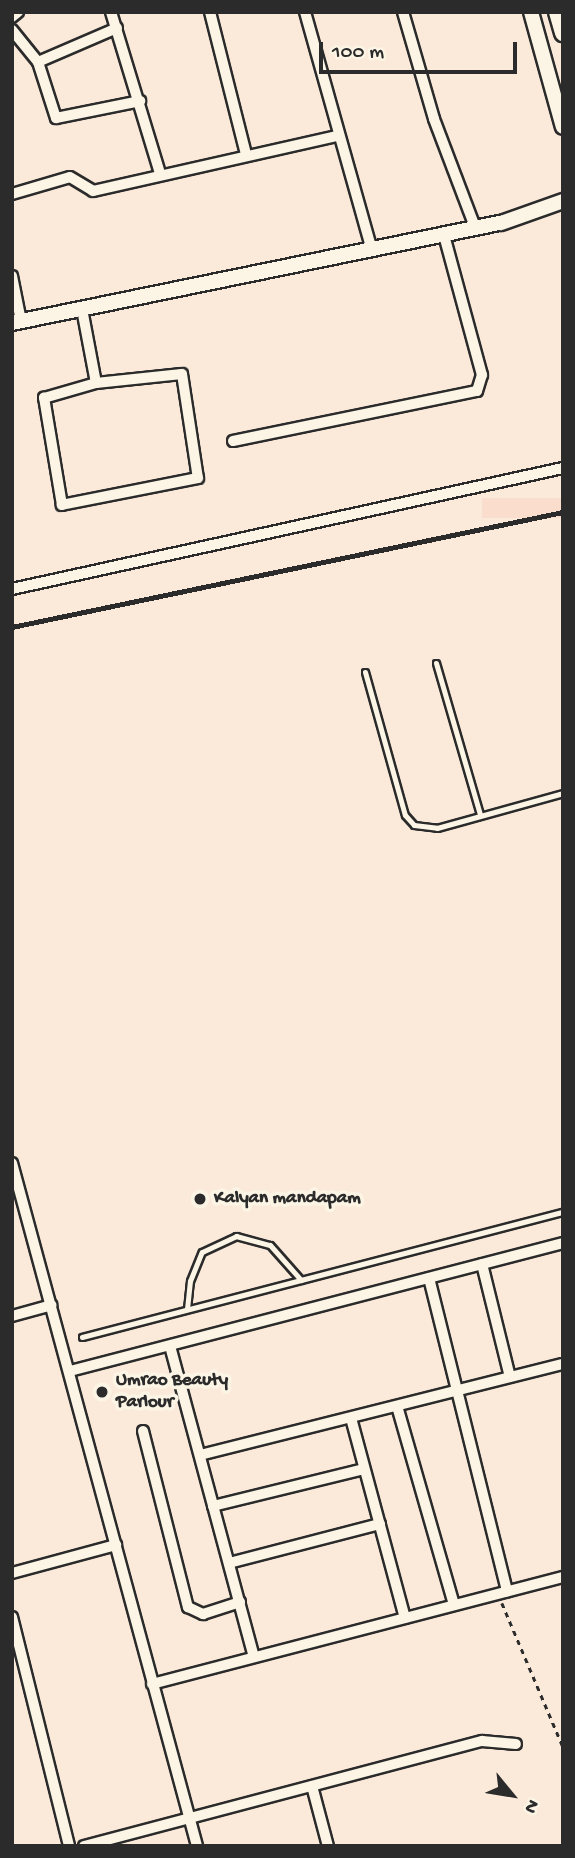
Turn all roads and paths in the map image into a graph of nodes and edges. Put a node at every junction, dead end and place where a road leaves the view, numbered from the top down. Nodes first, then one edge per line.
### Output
1 (18, 12) edge
2 (111, 12) edge
3 (210, 12) edge
4 (305, 12) edge
5 (403, 12) edge
6 (530, 12) edge
7 (557, 12) edge
8 (12, 17) edge
9 (117, 28) junction
10 (12, 30) edge
11 (563, 33) edge
12 (38, 62) junction
13 (140, 101) junction
14 (563, 127) edge
15 (337, 136) junction
16 (246, 154) junction
17 (160, 173) junction
18 (12, 194) edge
19 (563, 201) edge
20 (475, 228) junction
21 (444, 235) junction
22 (372, 251) junction
23 (12, 276) edge
24 (82, 309) junction
25 (17, 322) edge
26 (96, 383) junction
27 (233, 440) dead end
28 (563, 468) edge
29 (12, 589) edge
30 (436, 663) dead end
31 (365, 672) dead end
32 (563, 793) edge
33 (480, 814) junction
34 (12, 1163) edge
35 (563, 1212) edge
36 (563, 1243) edge
37 (482, 1264) junction
38 (429, 1278) junction
39 (301, 1280) junction
40 (52, 1305) junction
41 (187, 1309) junction
42 (12, 1316) edge
43 (82, 1337) dead end
44 (170, 1346) junction
45 (563, 1364) edge
46 (70, 1371) junction
47 (510, 1377) junction
48 (458, 1391) junction
49 (397, 1406) junction
50 (351, 1418) junction
51 (143, 1431) dead end
52 (200, 1455) junction
53 (365, 1469) junction
54 (213, 1506) junction
55 (380, 1524) junction
56 (116, 1545) junction
57 (229, 1563) junction
58 (12, 1573) edge
59 (563, 1577) edge
60 (503, 1592) junction
61 (240, 1602) junction
62 (454, 1605) junction
63 (12, 1618) edge
64 (405, 1618) junction
65 (254, 1657) junction
66 (152, 1684) junction
67 (516, 1744) dead end
68 (563, 1746) edge
69 (312, 1786) junction
70 (191, 1818) junction
71 (69, 1846) edge
72 (85, 1846) edge
73 (197, 1846) edge
74 (328, 1846) edge

1 - 8 street
2 - 9 street
3 - 16 street
4 - 15 street
5 - 20 street
6 - 14 street
7 - 11 main road
9 - 12 street
9 - 13 street
10 - 12 street
12 - 13 street
13 - 17 street
15 - 16 street
15 - 22 street
16 - 17 street
17 - 18 street
19 - 20 street
20 - 21 street
21 - 22 street
21 - 27 street
22 - 24 street
23 - 25 street
24 - 25 street
24 - 26 street
26 - 26 street
28 - 29 street
30 - 33 lane
31 - 33 lane
32 - 33 lane
34 - 40 street
35 - 39 lane
36 - 37 street
37 - 38 street
37 - 47 street
38 - 44 street
38 - 48 street
39 - 41 lane
39 - 41 lane
40 - 42 street
40 - 46 street
41 - 43 lane
44 - 46 street
44 - 52 street
45 - 47 street
46 - 56 street
47 - 48 street
48 - 49 street
48 - 60 street
49 - 50 street
49 - 62 street
50 - 52 street
50 - 53 street
51 - 61 street
52 - 54 street
53 - 54 street
53 - 55 street
54 - 57 street
55 - 57 street
55 - 64 street
56 - 58 street
56 - 66 street
57 - 61 street
59 - 60 street
60 - 62 street
60 - 68 path
61 - 65 street
62 - 64 street
63 - 71 street
64 - 65 street
65 - 66 street
66 - 70 street
67 - 69 street
69 - 70 street
69 - 74 street
70 - 72 street
70 - 73 street

